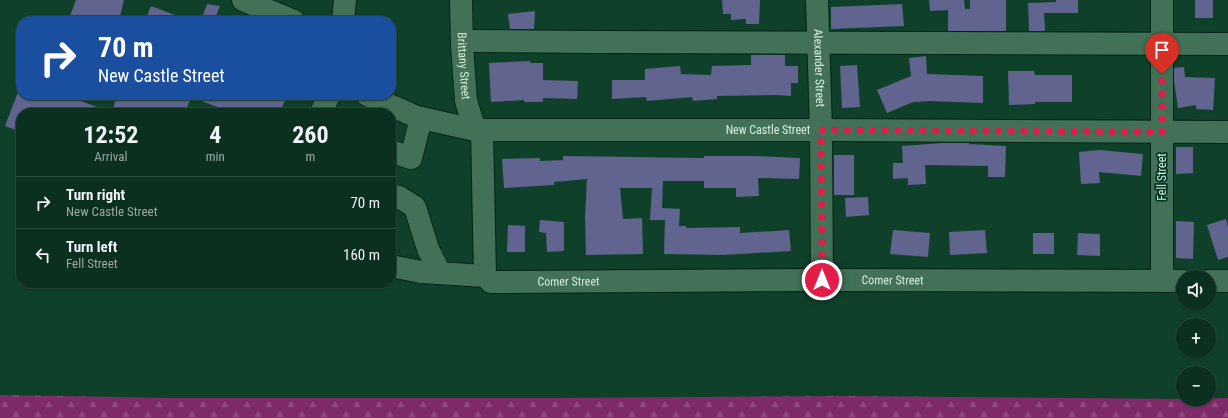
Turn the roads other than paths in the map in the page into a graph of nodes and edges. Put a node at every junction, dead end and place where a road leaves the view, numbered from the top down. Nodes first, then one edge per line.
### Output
1 (243, 0) edge
2 (345, 0) edge
3 (461, 0) edge
4 (817, 0) edge
5 (1162, 0) edge
6 (282, 16) edge
7 (344, 16) edge
8 (462, 41) junction
9 (818, 43) junction
10 (1228, 44) edge
11 (1162, 45) junction
12 (379, 100) edge
13 (421, 118) junction
14 (479, 130) junction
15 (821, 130) junction
16 (1162, 132) junction
17 (1228, 132) edge
18 (396, 153) edge
19 (396, 196) edge
20 (396, 267) edge
21 (440, 273) junction
22 (485, 276) junction
23 (822, 280) junction
24 (1162, 281) junction
25 (1176, 281) edge
26 (1216, 281) edge
27 (1228, 281) edge

1 - 6 street
2 - 7 street
3 - 8 street, Brittany Street
4 - 9 street, Alexander Street
5 - 11 street, Fell Street
8 - 9 street
8 - 14 street, Brittany Street
9 - 11 street
9 - 15 street, Alexander Street
10 - 11 street
11 - 16 street, Fell Street
12 - 13 street, New Castle Street
13 - 14 street, New Castle Street
13 - 18 street
14 - 15 street, New Castle Street
14 - 22 street, Brittany Street
15 - 16 street, New Castle Street
15 - 23 street, Alexander Street
16 - 17 street, New Castle Street
16 - 24 street, Fell Street
19 - 21 street
20 - 21 street, Comer Street
21 - 22 street, Comer Street
22 - 23 street, Comer Street
23 - 24 street, Comer Street
24 - 25 street, Comer Street
26 - 27 street

